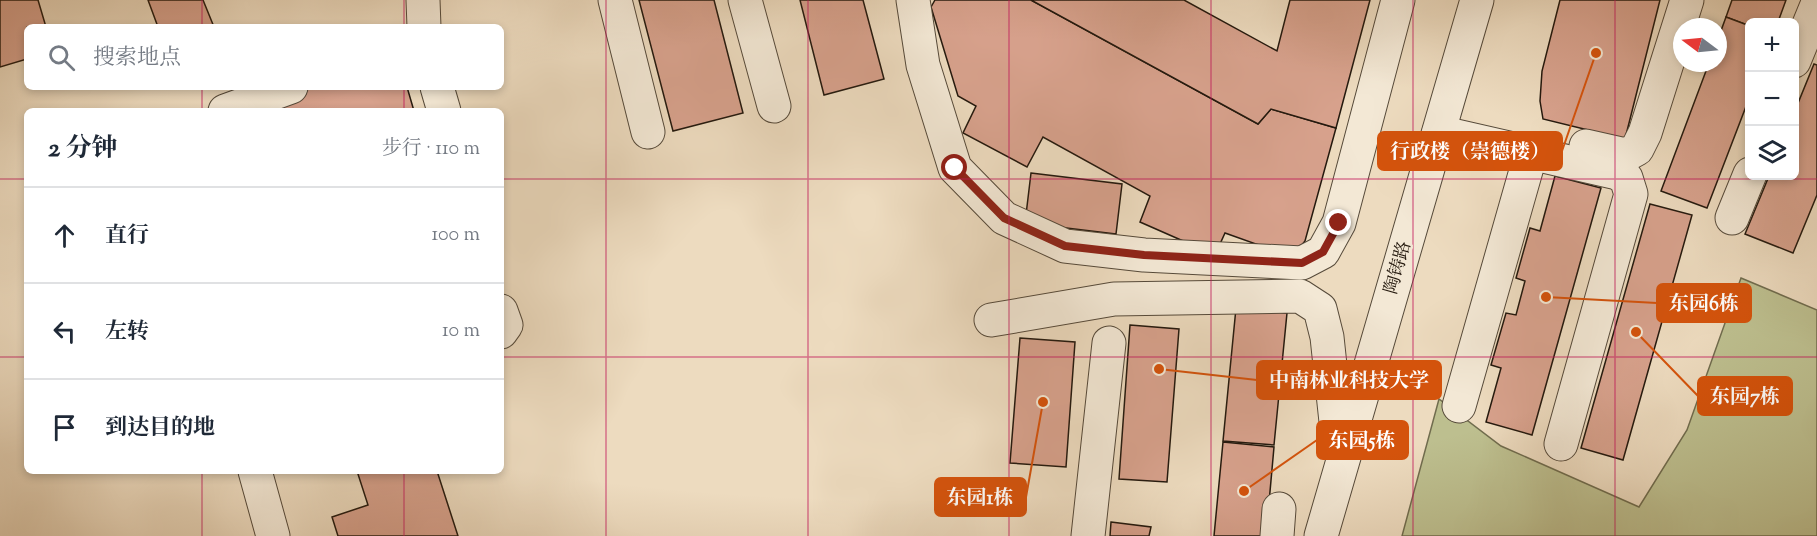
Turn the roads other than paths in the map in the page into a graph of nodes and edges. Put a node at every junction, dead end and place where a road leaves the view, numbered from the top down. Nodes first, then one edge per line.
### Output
1 (423, 0) edge
2 (615, 0) edge
3 (745, 0) edge
4 (913, 0) edge
5 (1398, 0) edge
6 (1477, 0) edge
7 (1687, 0) edge
8 (1817, 5) edge
9 (424, 24) edge
10 (1804, 54) edge
11 (283, 90) edge
12 (438, 90) edge
13 (774, 106) dead end
14 (233, 108) edge
15 (443, 108) edge
16 (1441, 123) junction
17 (648, 132) dead end
18 (1531, 153) junction
19 (1747, 180) edge
20 (1732, 218) dead end
21 (991, 320) dead end
22 (1109, 343) dead end
23 (1459, 406) dead end
24 (1561, 444) dead end
25 (1340, 467) junction
26 (256, 474) edge
27 (273, 536) edge
28 (1088, 536) edge
29 (1321, 536) edge

1 - 9 street
2 - 17 street
3 - 13 street
4 - 5 street
6 - 16 street, 陶铸路
7 - 16 street
8 - 10 street
11 - 14 street
12 - 15 street
16 - 18 street
16 - 25 street, 陶铸路
18 - 23 street
18 - 24 street
19 - 20 street
21 - 25 street
22 - 28 street
25 - 29 street, 陶铸路
26 - 27 street

